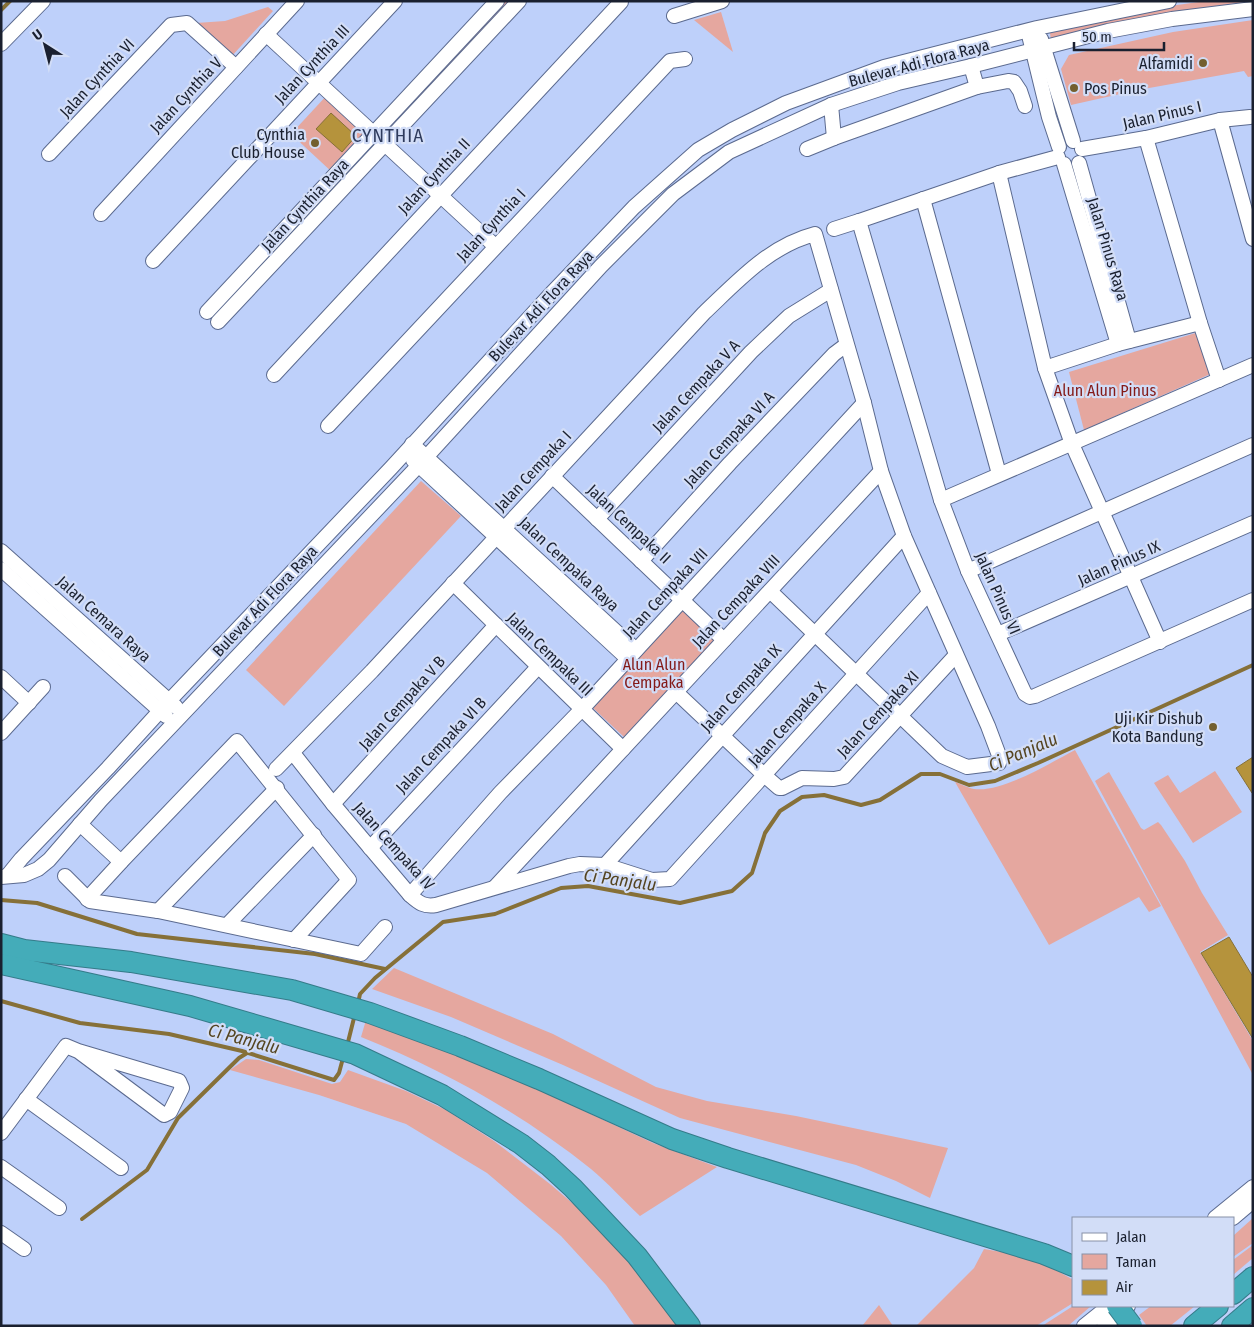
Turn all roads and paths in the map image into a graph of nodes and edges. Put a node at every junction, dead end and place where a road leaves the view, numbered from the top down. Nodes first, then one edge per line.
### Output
1 (43, 1) edge
2 (297, 1) edge
3 (395, 1) edge
4 (497, 1) edge
5 (519, 1) edge
6 (722, 1) edge
7 (1169, 1) edge
8 (621, 2) edge
9 (1253, 9) edge
10 (674, 16) dead end
11 (1032, 30) junction
12 (266, 34) junction
13 (1, 44) edge
14 (1039, 49) junction
15 (685, 59) dead end
16 (971, 66) junction
17 (236, 67) junction
18 (319, 82) junction
19 (977, 87) junction
20 (830, 105) junction
21 (1025, 106) dead end
22 (1250, 117) dead end
23 (1220, 120) junction
24 (374, 133) junction
25 (834, 138) junction
26 (1146, 138) junction
27 (386, 144) junction
28 (807, 149) dead end
29 (1078, 151) junction
30 (49, 154) dead end
31 (1060, 156) junction
32 (999, 172) junction
33 (441, 195) junction
34 (923, 199) junction
35 (634, 207) junction
36 (101, 214) dead end
37 (648, 219) junction
38 (859, 221) junction
39 (834, 229) dead end
40 (1253, 239) edge
41 (495, 246) junction
42 (153, 262) dead end
43 (831, 290) junction
44 (207, 312) dead end
45 (218, 322) dead end
46 (1200, 323) junction
47 (1124, 342) junction
48 (846, 345) junction
49 (1253, 365) edge
50 (1045, 368) junction
51 (274, 375) dead end
52 (1219, 380) junction
53 (864, 403) junction
54 (328, 426) dead end
55 (1072, 444) junction
56 (1253, 445) edge
57 (408, 448) junction
58 (422, 461) junction
59 (881, 471) junction
60 (999, 474) junction
61 (552, 476) junction
62 (941, 500) junction
63 (1103, 512) junction
64 (597, 519) junction
65 (1253, 523) edge
66 (500, 532) junction
67 (904, 536) junction
68 (1, 551) edge
69 (641, 560) junction
70 (1, 569) edge
71 (968, 571) junction
72 (1130, 577) junction
73 (453, 583) junction
74 (770, 591) junction
75 (929, 592) junction
76 (683, 599) junction
77 (1253, 600) edge
78 (496, 625) junction
79 (815, 634) junction
80 (998, 634) junction
81 (724, 640) junction
82 (1160, 642) junction
83 (632, 655) junction
84 (956, 655) junction
85 (538, 667) junction
86 (856, 673) junction
87 (1, 678) edge
88 (44, 686) dead end
89 (676, 692) junction
90 (29, 702) junction
91 (164, 706) junction
92 (582, 709) junction
93 (901, 716) junction
94 (179, 718) junction
95 (1, 733) edge
96 (722, 735) junction
97 (623, 749) junction
98 (293, 753) junction
99 (276, 769) dead end
100 (764, 775) junction
101 (277, 788) junction
102 (333, 804) junction
103 (80, 824) junction
104 (314, 835) junction
105 (370, 848) junction
106 (121, 862) junction
107 (604, 864) junction
108 (4, 876) edge
109 (64, 876) dead end
110 (495, 888) junction
111 (410, 895) junction
112 (87, 899) junction
113 (158, 911) junction
114 (228, 924) junction
115 (385, 927) dead end
116 (294, 940) junction
117 (1, 944) edge
118 (1, 964) edge
119 (78, 1051) junction
120 (26, 1099) junction
121 (1, 1133) edge
122 (122, 1168) dead end
123 (2, 1170) edge
124 (1253, 1187) edge
125 (1253, 1201) edge
126 (58, 1208) dead end
127 (1216, 1217) edge
128 (1234, 1217) edge
129 (1, 1233) edge
130 (24, 1250) dead end
131 (1072, 1266) edge
132 (1253, 1277) edge
133 (1234, 1293) edge
134 (1108, 1307) edge
135 (1118, 1307) edge
136 (1128, 1307) edge
137 (1217, 1307) edge
138 (1253, 1308) edge
139 (690, 1326) edge
140 (1084, 1326) edge
141 (1104, 1326) edge
142 (1132, 1326) edge
143 (1194, 1326) edge
144 (1232, 1326) edge

1 - 13 street
2 - 12 street, Jalan Cynthia V
3 - 18 street, Jalan Cynthia III
4 - 24 street, Jalan Cynthia Raya
5 - 27 street, Jalan Cynthia Raya
6 - 10 street
7 - 11 street, Bulevar Adi Flora Raya
8 - 33 street, Jalan Cynthia II
9 - 14 street, Bulevar Adi Flora Raya
11 - 14 street, Jalan Pinus Raya
11 - 35 street, Bulevar Adi Flora Raya
12 - 17 street, Jalan Cynthia V
12 - 18 street
14 - 16 street, Bulevar Adi Flora Raya
14 - 29 street, Jalan Pinus Raya
14 - 31 street, Jalan Pinus Raya
15 - 41 street, Jalan Cynthia I
16 - 19 street
16 - 20 street, Bulevar Adi Flora Raya
17 - 30 street, Jalan Cynthia VI
17 - 36 street, Jalan Cynthia V
18 - 24 street
18 - 42 street, Jalan Cynthia III
19 - 21 street
19 - 25 street
20 - 25 street
20 - 37 street, Bulevar Adi Flora Raya
22 - 23 street, Jalan Pinus I
23 - 26 street, Jalan Pinus I
23 - 40 street
24 - 27 street
24 - 44 street, Jalan Cynthia Raya
25 - 28 street
26 - 29 street, Jalan Pinus I
26 - 46 street
27 - 33 street
27 - 45 street, Jalan Cynthia Raya
29 - 31 street
29 - 31 street
29 - 47 street, Jalan Pinus Raya
31 - 32 street
31 - 47 street, Jalan Pinus Raya
32 - 34 street
32 - 50 street
33 - 41 street
33 - 51 street, Jalan Cynthia II
34 - 38 street
34 - 60 street
35 - 37 street
35 - 57 street, Bulevar Adi Flora Raya
37 - 58 street, Bulevar Adi Flora Raya
38 - 39 street
38 - 62 street, Jalan Pinus VI
41 - 54 street, Jalan Cynthia I
43 - 48 street
43 - 61 street, Jalan Cempaka I
43 - 64 street, Jalan Cempaka V A
46 - 47 street
46 - 52 street
47 - 50 street
48 - 53 street
48 - 69 street, Jalan Cempaka VI A
49 - 52 street
50 - 55 street
52 - 55 street
53 - 59 street
53 - 76 street, Jalan Cempaka VII
55 - 60 street
55 - 63 street
56 - 63 street
57 - 58 street, Jalan Cempaka Raya
57 - 91 street, Bulevar Adi Flora Raya
58 - 66 street, Jalan Cempaka Raya
58 - 94 street, Bulevar Adi Flora Raya
59 - 67 street
59 - 74 street, Jalan Cempaka VIII
60 - 62 street
61 - 64 street, Jalan Cempaka II
61 - 66 street, Jalan Cempaka I
62 - 71 street, Jalan Pinus VI
63 - 71 street
63 - 72 street
64 - 69 street, Jalan Cempaka II
65 - 72 street, Jalan Pinus IX
66 - 73 street, Jalan Cempaka I
66 - 83 street, Jalan Cempaka Raya
67 - 75 street
67 - 79 street, Jalan Cempaka IX
68 - 91 street, Jalan Cemara Raya
69 - 76 street, Jalan Cempaka II
70 - 91 street, Jalan Cemara Raya
71 - 80 street, Jalan Pinus VI
72 - 80 street, Jalan Pinus IX
72 - 82 street
73 - 78 street, Jalan Cempaka III
73 - 98 street, Jalan Cempaka I
74 - 79 street
74 - 81 street, Jalan Cempaka VIII
75 - 84 street
75 - 86 street, Jalan Cempaka X
76 - 81 street, Jalan Cempaka II
76 - 83 street, Jalan Cempaka VII
77 - 82 street
78 - 85 street, Jalan Cempaka III
78 - 102 street, Jalan Cempaka V B
79 - 86 street
79 - 96 street, Jalan Cempaka IX
80 - 82 street, Jalan Pinus VI
81 - 89 street, Jalan Cempaka VIII
83 - 92 street, Jalan Cempaka VII
84 - 93 street, Jalan Cempaka XI
84 - 93 street
85 - 92 street, Jalan Cempaka III
85 - 105 street, Jalan Cempaka VI B
86 - 93 street
86 - 100 street, Jalan Cempaka X
87 - 90 street
88 - 90 street
89 - 96 street
89 - 97 street, Jalan Cempaka VIII
90 - 95 street
91 - 94 street, Jalan Cemara Raya
91 - 108 street, Bulevar Adi Flora Raya
92 - 97 street, Jalan Cempaka III
92 - 111 street, Jalan Cempaka VII
93 - 100 street, Jalan Cempaka XI
94 - 103 street, Bulevar Adi Flora Raya
96 - 100 street
96 - 107 street, Jalan Cempaka IX
97 - 110 street, Jalan Cempaka VIII
98 - 99 street, Jalan Cempaka I
98 - 102 street, Jalan Cempaka IV
100 - 107 street, Jalan Cempaka X
101 - 104 street
101 - 106 street
101 - 113 street
102 - 105 street, Jalan Cempaka IV
103 - 106 street
103 - 108 street, Bulevar Adi Flora Raya
104 - 114 street
104 - 116 street
105 - 111 street, Jalan Cempaka IV
106 - 112 street
107 - 110 street, Jalan Cempaka IV
109 - 112 street
110 - 111 street, Jalan Cempaka IV
112 - 113 street
113 - 114 street
114 - 116 street
115 - 116 street
117 - 131 highway
118 - 139 highway
119 - 119 street
119 - 120 street
120 - 121 street
120 - 122 street
123 - 126 street
124 - 127 street
125 - 128 street
129 - 130 street
132 - 133 highway
134 - 140 street
135 - 142 highway, bridge
136 - 141 street
137 - 143 highway
138 - 144 highway

